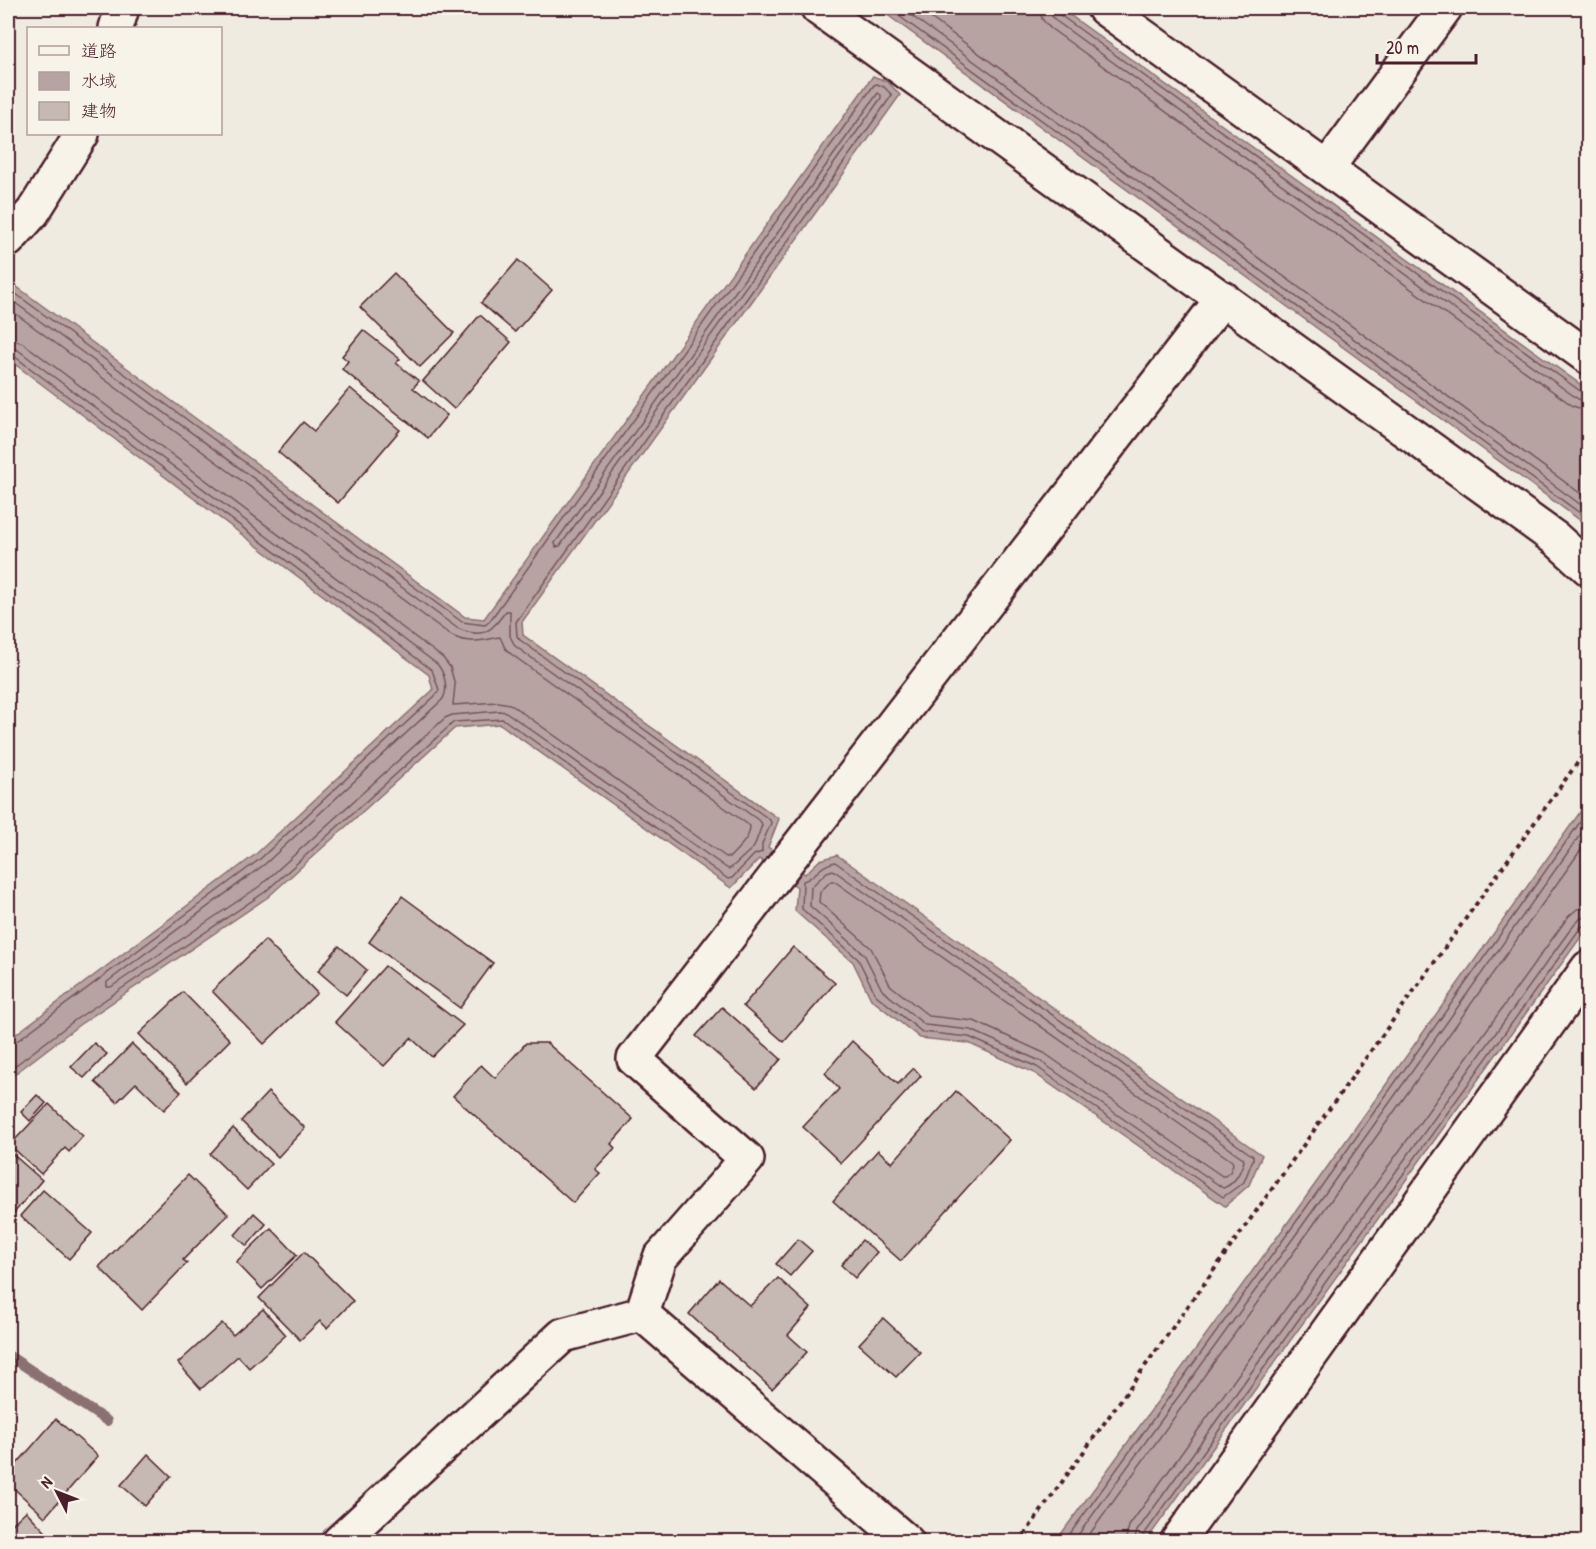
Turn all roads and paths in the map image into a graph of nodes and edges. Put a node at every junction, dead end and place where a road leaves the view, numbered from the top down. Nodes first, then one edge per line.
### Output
1 (122, 8) edge
2 (818, 8) edge
3 (1104, 8) edge
4 (1445, 8) edge
5 (116, 27) edge
6 (81, 135) edge
7 (1328, 168) junction
8 (8, 240) edge
9 (1223, 298) junction
10 (1588, 357) edge
11 (1588, 568) edge
12 (1588, 748) edge
13 (1588, 968) edge
14 (642, 1314) junction
15 (339, 1542) edge
16 (907, 1542) edge
17 (1019, 1542) edge
18 (1177, 1542) edge

1 - 5 street
2 - 9 street
3 - 7 street
4 - 7 street
6 - 8 street
7 - 10 street
9 - 11 street
9 - 14 street
12 - 17 path
13 - 18 street
14 - 15 street
14 - 16 street

